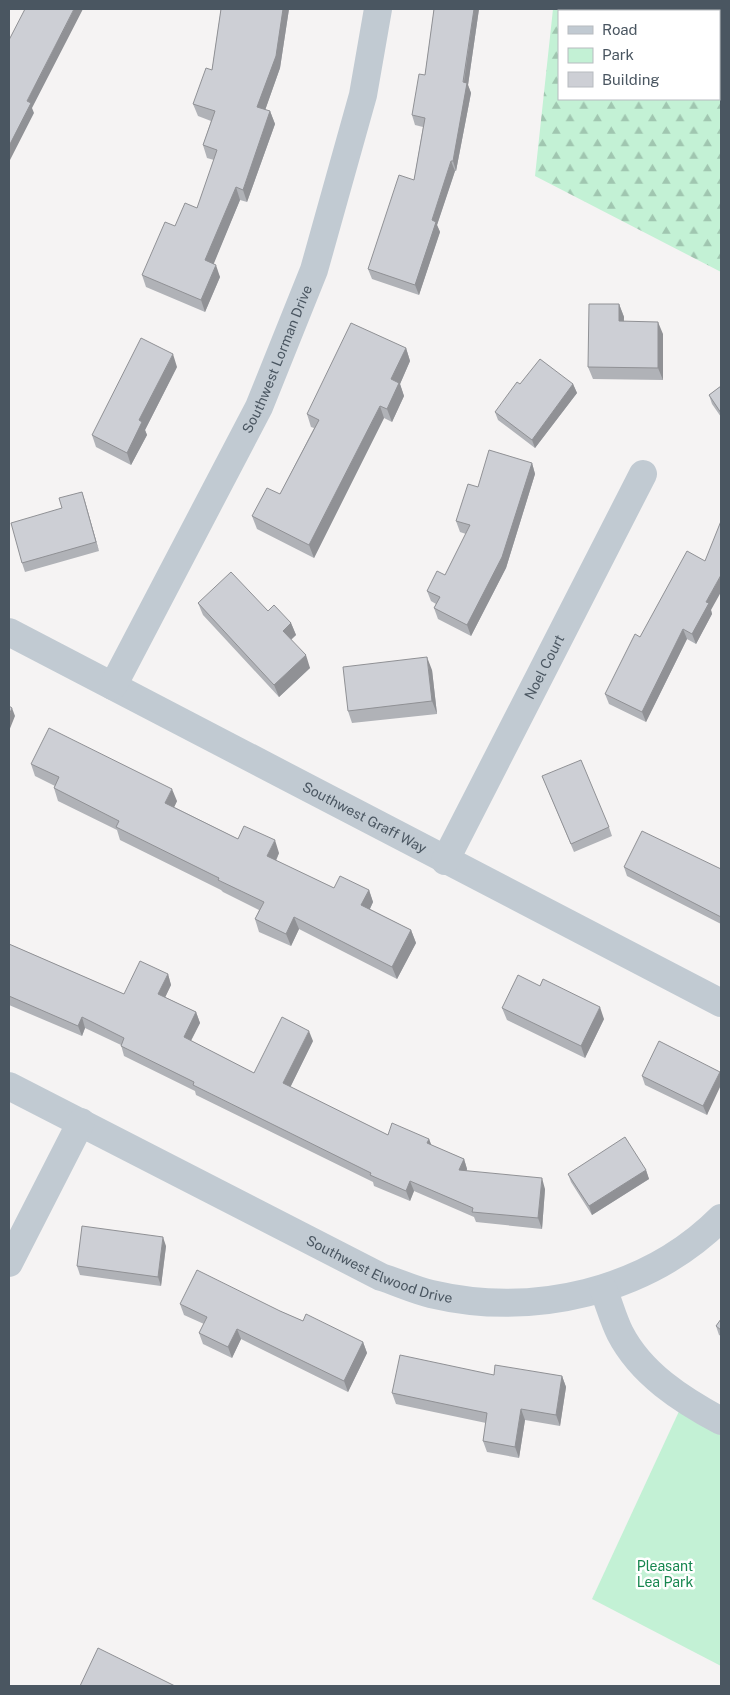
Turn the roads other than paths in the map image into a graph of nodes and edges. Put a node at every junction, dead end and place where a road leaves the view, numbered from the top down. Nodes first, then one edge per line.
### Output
1 (378, 9) edge
2 (643, 474) dead end
3 (9, 632) edge
4 (113, 686) junction
5 (445, 861) junction
6 (721, 1003) edge
7 (9, 1086) edge
8 (81, 1122) junction
9 (721, 1218) edge
10 (9, 1264) edge
11 (603, 1289) junction
12 (721, 1421) edge

1 - 4 street, Southwest Lorman Drive
2 - 5 street, Noel Court
3 - 4 street, Southwest Graff Way
4 - 5 street, Southwest Graff Way
5 - 6 street, Southwest Graff Way
7 - 8 street, Southwest Elwood Drive
8 - 10 street
8 - 11 street, Southwest Elwood Drive
9 - 11 street, Southwest Elwood Drive
11 - 12 street

